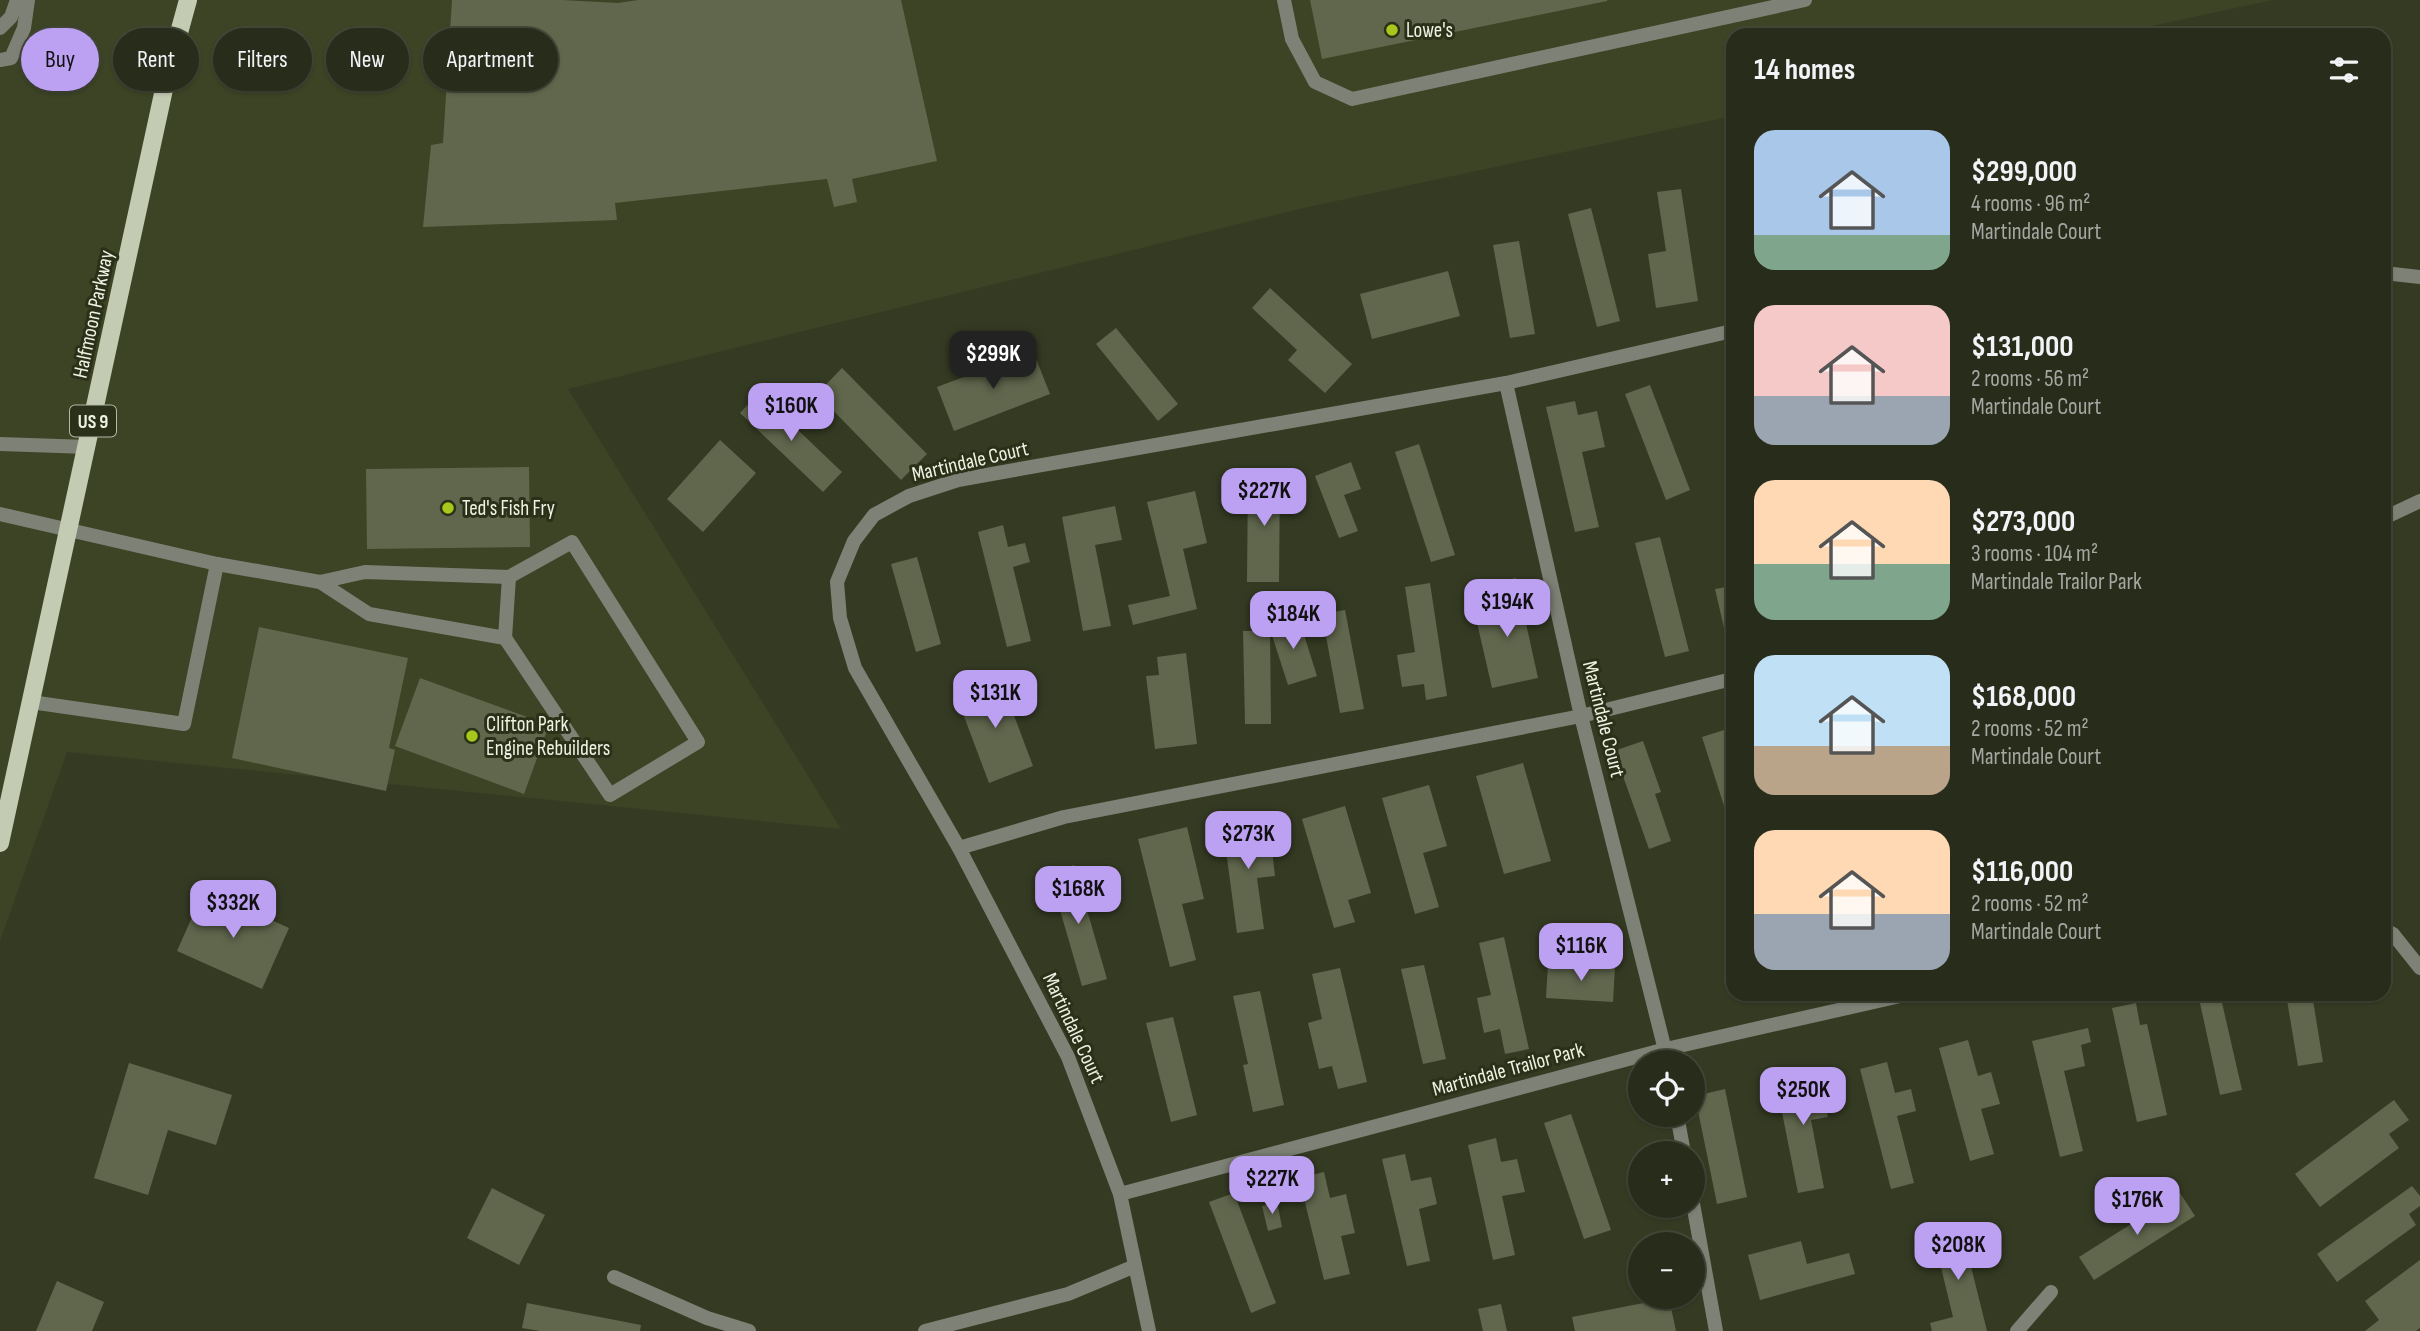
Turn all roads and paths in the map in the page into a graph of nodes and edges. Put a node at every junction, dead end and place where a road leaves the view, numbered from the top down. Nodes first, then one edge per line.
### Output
1 (17, 0) edge
2 (28, 0) edge
3 (188, 0) edge
4 (1284, 0) edge
5 (1805, 0) edge
6 (0, 28) edge
7 (0, 60) edge
8 (2391, 275) edge
9 (2420, 278) edge
10 (1726, 332) edge
11 (1506, 383) junction
12 (0, 444) edge
13 (88, 447) junction
14 (2420, 500) edge
15 (0, 514) edge
16 (2391, 514) edge
17 (68, 529) junction
18 (217, 564) junction
19 (509, 577) junction
20 (320, 582) junction
21 (505, 638) junction
22 (1726, 680) edge
23 (31, 702) junction
24 (1581, 716) junction
25 (0, 843) edge
26 (959, 848) junction
27 (2391, 933) edge
28 (2420, 968) edge
29 (1882, 1001) edge
30 (1665, 1050) edge
31 (1690, 1050) edge
32 (1628, 1066) edge
33 (1120, 1194) junction
34 (1696, 1218) edge
35 (1135, 1265) junction
36 (614, 1277) dead end
37 (2051, 1292) dead end
38 (749, 1331) edge
39 (925, 1331) edge
40 (1149, 1331) edge
41 (1716, 1331) edge
42 (2017, 1331) edge

1 - 6 street
2 - 7 street
3 - 13 main road, Halfmoon Parkway / US 9
4 - 5 street
8 - 9 street
10 - 11 street, Martindale Court
11 - 24 street, Martindale Court
11 - 26 street, Martindale Court
12 - 13 street
13 - 17 main road, Halfmoon Parkway / US 9
14 - 16 street
15 - 17 street
17 - 18 street
17 - 23 main road, Halfmoon Parkway / US 9
18 - 20 street
18 - 23 street
19 - 20 street
19 - 21 street
19 - 21 street
20 - 21 street
22 - 24 street
23 - 25 main road, Halfmoon Parkway / US 9
24 - 26 street
24 - 30 street, Martindale Court
26 - 33 street, Martindale Court
27 - 28 street
29 - 31 street, Martindale Trailor Park
32 - 33 street, Martindale Trailor Park
33 - 35 street, Martindale Court
34 - 41 street
35 - 39 street
35 - 40 street, Martindale Court
36 - 38 street
37 - 42 street

